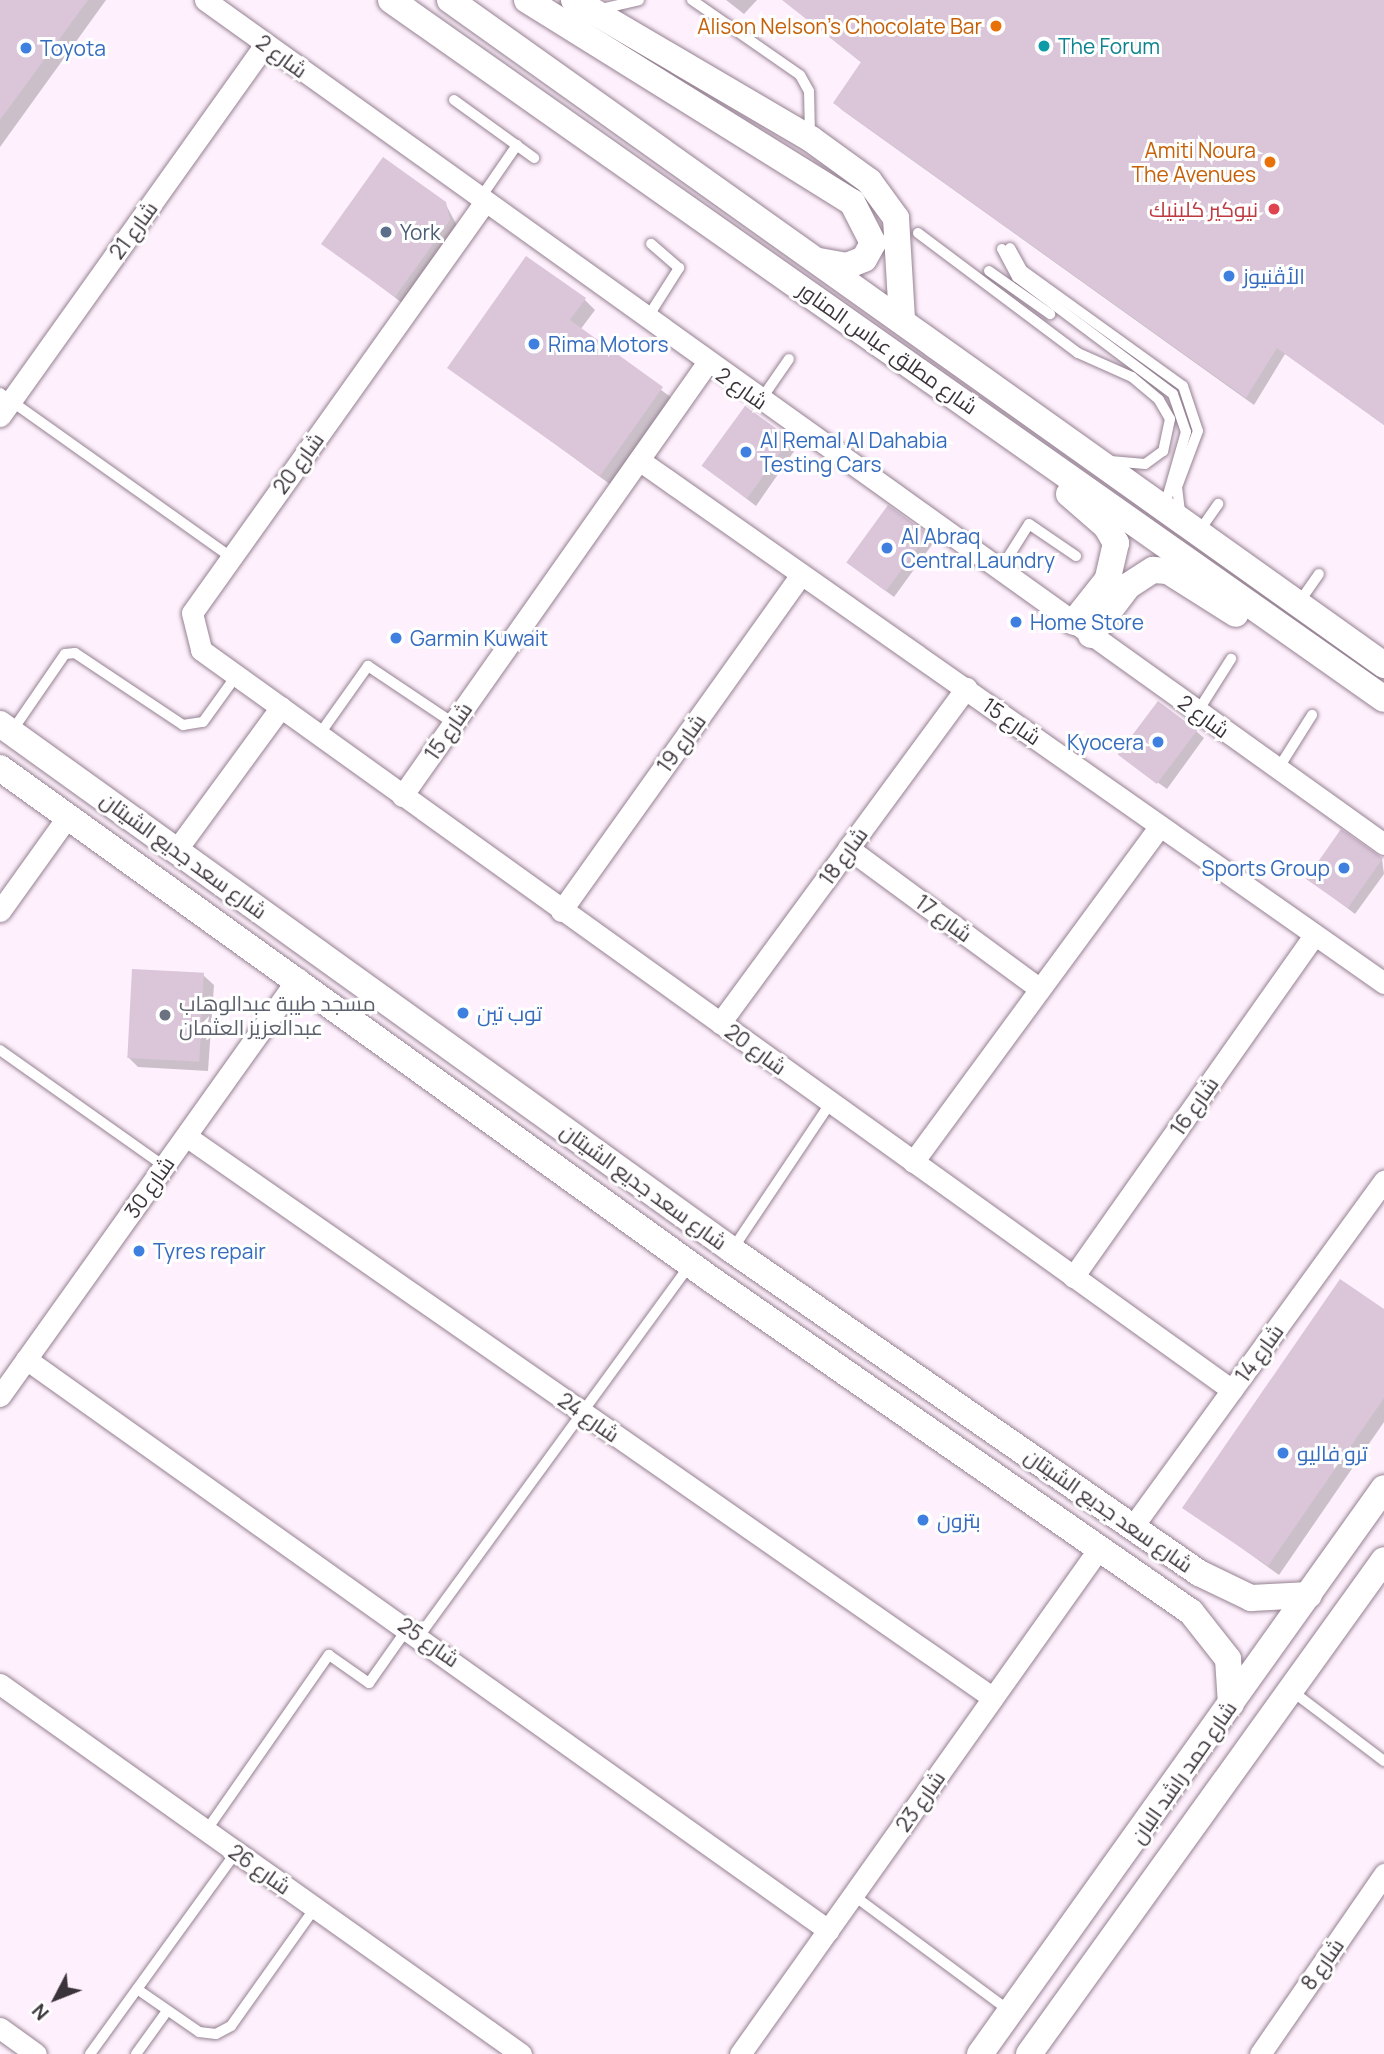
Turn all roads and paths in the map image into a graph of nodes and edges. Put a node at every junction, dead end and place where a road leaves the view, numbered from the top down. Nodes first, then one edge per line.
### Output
1 (205, 0) edge
2 (391, 0) edge
3 (450, 0) edge
4 (527, 0) edge
5 (639, 0) edge
6 (692, 0) edge
7 (583, 5) edge
8 (265, 44) junction
9 (454, 100) dead end
10 (811, 139) junction
11 (517, 145) junction
12 (534, 158) dead end
13 (796, 163) junction
14 (482, 201) junction
15 (918, 233) dead end
16 (651, 244) dead end
17 (1005, 251) junction
18 (813, 260) junction
19 (989, 271) junction
20 (973, 274) junction
21 (1050, 314) dead end
22 (902, 319) junction
23 (646, 320) junction
24 (789, 359) dead end
25 (707, 363) junction
26 (760, 401) junction
27 (4, 403) edge
28 (1073, 441) junction
29 (1024, 443) junction
30 (639, 460) junction
31 (1218, 504) dead end
32 (1182, 517) junction
33 (1076, 556) dead end
34 (231, 557) junction
35 (1000, 570) junction
36 (1319, 574) dead end
37 (802, 575) junction
38 (1300, 601) junction
39 (1082, 629) junction
40 (1313, 648) junction
41 (1231, 659) dead end
42 (1383, 663) edge
43 (236, 676) junction
44 (966, 688) junction
45 (1384, 699) edge
46 (281, 707) junction
47 (1198, 710) junction
48 (1312, 715) dead end
49 (453, 723) junction
50 (5, 728) edge
51 (318, 735) junction
52 (0, 768) edge
53 (1278, 769) junction
54 (402, 796) junction
55 (68, 816) junction
56 (1160, 826) junction
57 (1382, 839) edge
58 (848, 848) junction
59 (177, 849) junction
60 (0, 911) edge
61 (561, 911) junction
62 (1314, 934) junction
63 (298, 978) junction
64 (1384, 983) edge
65 (1040, 989) junction
66 (720, 1023) junction
67 (0, 1050) edge
68 (831, 1102) junction
69 (186, 1136) junction
70 (913, 1162) junction
71 (164, 1166) junction
72 (1384, 1180) edge
73 (683, 1214) junction
74 (662, 1242) junction
75 (733, 1250) junction
76 (702, 1272) junction
77 (1073, 1277) junction
78 (26, 1359) junction
79 (1232, 1390) junction
80 (0, 1396) edge
81 (583, 1413) junction
82 (1384, 1488) edge
83 (1133, 1527) junction
84 (1100, 1547) junction
85 (1383, 1563) edge
86 (1199, 1573) junction
87 (1309, 1595) junction
88 (1178, 1603) junction
89 (414, 1631) junction
90 (0, 1684) edge
91 (1292, 1691) junction
92 (993, 1698) junction
93 (1231, 1704) junction
94 (1384, 1761) edge
95 (206, 1831) junction
96 (236, 1852) junction
97 (1111, 1873) junction
98 (1384, 1874) edge
99 (853, 1895) junction
100 (1142, 1902) junction
101 (315, 1908) junction
102 (1076, 1923) junction
103 (828, 1930) junction
104 (1111, 1946) junction
105 (137, 1989) junction
106 (167, 2011) junction
107 (1011, 2012) junction
108 (0, 2028) edge
109 (36, 2054) edge
110 (90, 2054) edge
111 (136, 2054) edge
112 (521, 2054) edge
113 (740, 2054) edge
114 (980, 2054) edge
115 (1029, 2054) edge
116 (1260, 2054) edge

1 - 8 street, شارع 2
2 - 29 street, شارع مطلق عباس المناور
3 - 18 street, شارع مطلق عباس المناور
4 - 13 street
5 - 7 lane
6 - 10 lane
7 - 10 street
8 - 14 street, شارع 2
8 - 27 street, شارع 21
9 - 11 lane
10 - 13 street
10 - 22 street
11 - 12 lane
11 - 14 lane
13 - 18 street
14 - 23 street, شارع 2
14 - 34 street, شارع 20
15 - 20 lane
16 - 23 lane
17 - 19 lane
17 - 32 lane
17 - 32 lane
18 - 22 street, شارع مطلق عباس المناور
19 - 20 lane
19 - 21 lane
20 - 28 lane
22 - 28 street, شارع مطلق عباس المناور
23 - 25 street, شارع 2
24 - 26 lane
25 - 26 street, شارع 2
25 - 30 street, شارع 15
26 - 35 street, شارع 2
27 - 34 lane
28 - 32 street, شارع مطلق عباس المناور
29 - 39 street
29 - 40 street, شارع مطلق عباس المناور
30 - 37 street, شارع 15
30 - 49 street, شارع 15
31 - 32 lane
32 - 38 street, شارع مطلق عباس المناور
33 - 35 lane
34 - 43 street, شارع 20
35 - 39 street, شارع 2
36 - 38 lane
37 - 44 street, شارع 15
37 - 61 street, شارع 19
38 - 42 street, شارع مطلق عباس المناور
39 - 40 street
39 - 47 street, شارع 2
40 - 45 street, شارع مطلق عباس المناور
41 - 47 lane
43 - 46 street, شارع 20
43 - 50 lane
44 - 56 street, شارع 15
44 - 58 street, شارع 18
46 - 51 street, شارع 20
46 - 59 street
47 - 53 street, شارع 2
48 - 53 lane
49 - 51 lane
49 - 54 street, شارع 15
50 - 59 street, شارع سعد جديع الشيتان
51 - 54 street, شارع 20
52 - 55 street, شارع سعد جديع الشيتان
53 - 57 street, شارع 2
54 - 61 street, شارع 20
55 - 60 street
55 - 63 street, شارع سعد جديع الشيتان
56 - 62 street, شارع 15
56 - 65 street
58 - 65 street, شارع 17
58 - 66 street, شارع 18
59 - 73 street, شارع سعد جديع الشيتان
61 - 66 street, شارع 20
62 - 64 street, شارع 15
62 - 77 street, شارع 16
63 - 69 street, شارع 30
63 - 74 street, شارع سعد جديع الشيتان
65 - 70 street
66 - 68 street, شارع 20
67 - 71 lane
68 - 70 street, شارع 20
68 - 75 lane
69 - 71 street, شارع 30
69 - 81 street, شارع 24
70 - 77 street, شارع 20
71 - 78 street, شارع 30
72 - 79 street, شارع 14
73 - 74 street
73 - 75 street, شارع سعد جديع الشيتان
74 - 76 street, شارع سعد جديع الشيتان
75 - 76 street
75 - 83 street, شارع سعد جديع الشيتان
76 - 81 lane
76 - 84 street, شارع سعد جديع الشيتان
77 - 79 street, شارع 20
78 - 80 street, شارع 30
78 - 89 street, شارع 25
79 - 83 street, شارع 14
81 - 89 lane
81 - 92 street, شارع 24
82 - 87 street, شارع حمد راشد البان
83 - 86 street, شارع سعد جديع الشيتان
84 - 88 street, شارع سعد جديع الشيتان
84 - 92 street, شارع 23
85 - 91 street, شارع حمد راشد البان
86 - 87 street, شارع سعد جديع الشيتان
86 - 88 street
87 - 93 street, شارع حمد راشد البان
88 - 93 street, شارع سعد جديع الشيتان
89 - 95 lane
89 - 103 street, شارع 25
90 - 95 street, شارع 26
91 - 94 lane
91 - 100 street, شارع حمد راشد البان
92 - 99 street, شارع 23
93 - 97 street, شارع حمد راشد البان
95 - 96 street, شارع 26
96 - 101 street, شارع 26
96 - 105 lane
97 - 100 street
97 - 102 street, شارع حمد راشد البان
98 - 116 street, شارع 8
99 - 103 street, شارع 23
99 - 107 lane
100 - 104 street, شارع حمد راشد البان
101 - 106 lane
101 - 112 street, شارع 26
102 - 104 street
102 - 107 street, شارع حمد راشد البان
103 - 113 street, شارع 23
104 - 115 street, شارع حمد راشد البان
105 - 106 lane
105 - 110 lane
106 - 111 lane
107 - 114 street, شارع حمد راشد البان
108 - 109 street

